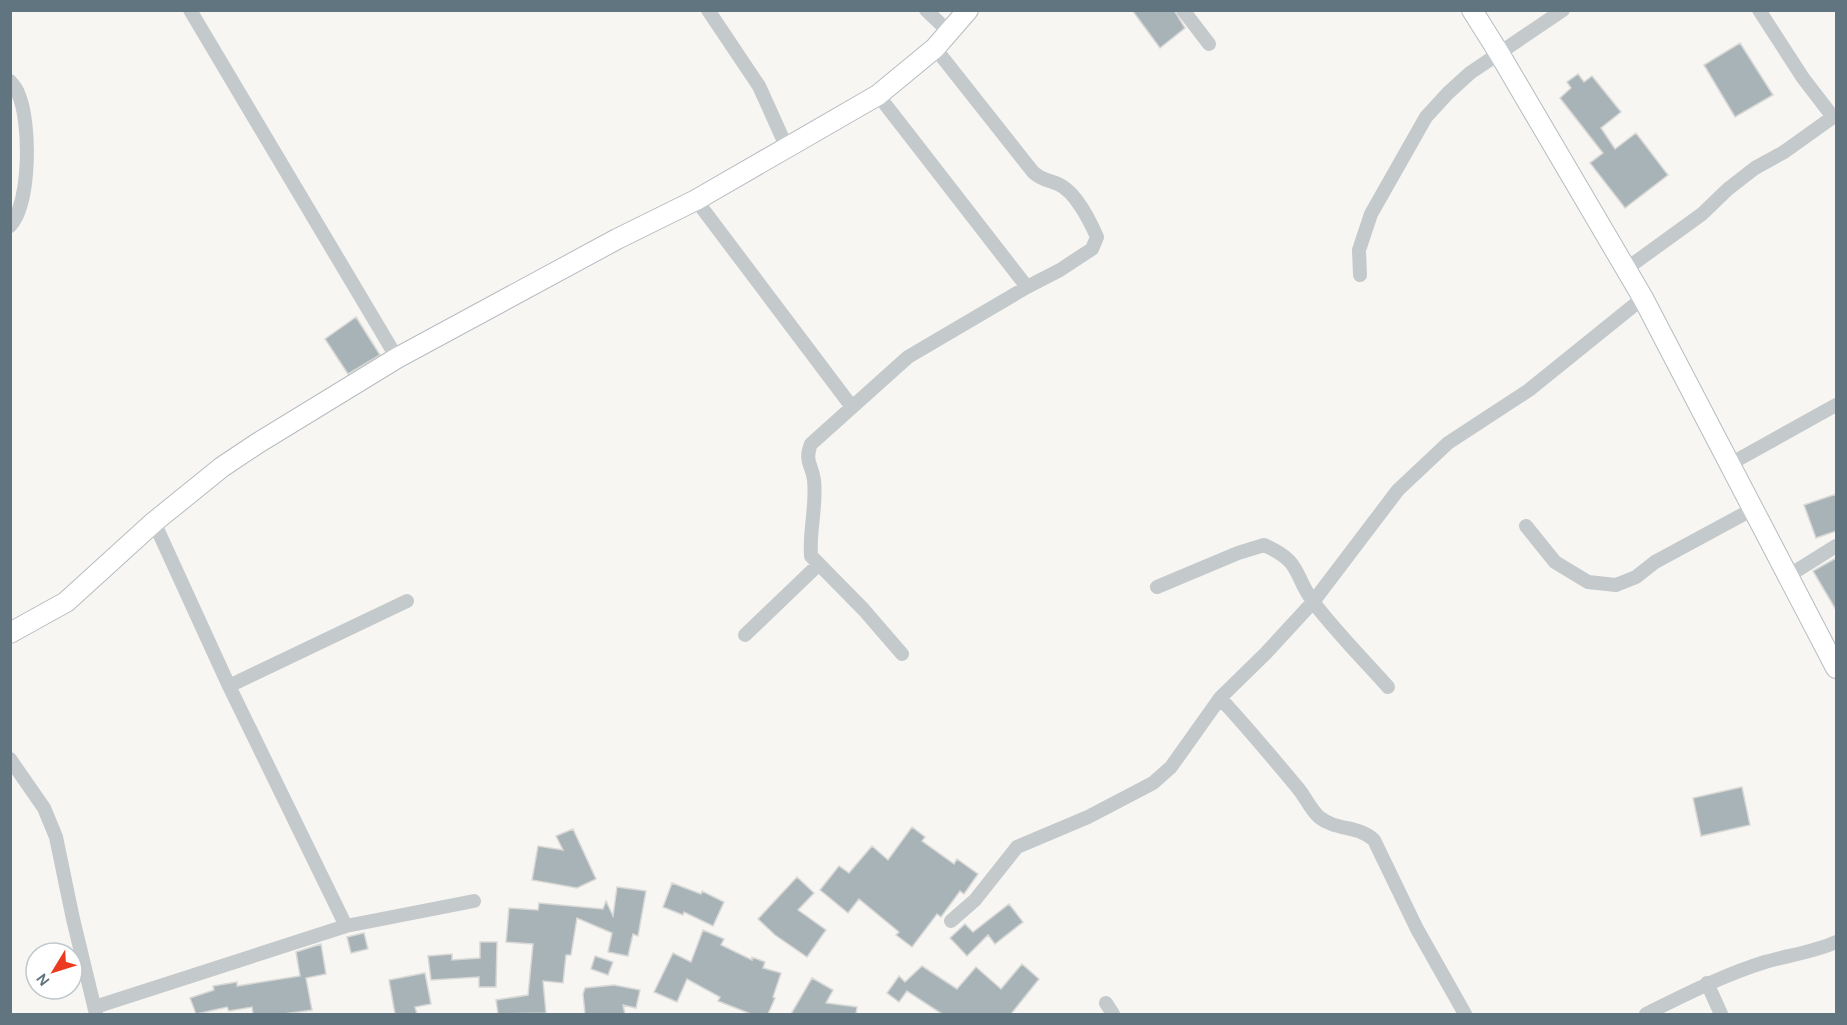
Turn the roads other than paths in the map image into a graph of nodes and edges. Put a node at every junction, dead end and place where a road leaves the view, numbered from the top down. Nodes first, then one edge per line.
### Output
1 (190, 10) edge
2 (708, 10) edge
3 (926, 10) edge
4 (968, 10) edge
5 (1183, 10) edge
6 (1472, 10) edge
7 (1563, 10) edge
8 (1759, 10) edge
9 (949, 32) junction
10 (1209, 44) dead end
11 (935, 48) junction
12 (1499, 53) junction
13 (10, 81) edge
14 (878, 94) junction
15 (1835, 116) edge
16 (787, 148) junction
17 (696, 201) junction
18 (10, 226) edge
19 (1626, 269) junction
20 (1360, 275) dead end
21 (1027, 287) junction
22 (1644, 298) junction
23 (397, 358) junction
24 (1836, 405) edge
25 (852, 407) junction
26 (1730, 464) junction
27 (1753, 509) junction
28 (154, 522) junction
29 (1526, 526) dead end
30 (1836, 546) edge
31 (818, 565) junction
32 (1788, 576) junction
33 (1157, 587) dead end
34 (407, 601) dead end
35 (1313, 602) junction
36 (10, 633) edge
37 (745, 635) dead end
38 (902, 654) dead end
39 (1836, 668) edge
40 (229, 686) junction
41 (1388, 687) dead end
42 (1220, 698) junction
43 (10, 759) edge
44 (474, 901) dead end
45 (951, 921) dead end
46 (346, 926) junction
47 (1836, 942) edge
48 (1707, 983) junction
49 (96, 1011) edge
50 (1465, 1014) edge
51 (1646, 1014) edge
52 (1721, 1014) edge

1 - 23 street
2 - 16 street
3 - 9 street
4 - 9 street
5 - 10 street
6 - 12 street
7 - 12 street
8 - 15 street
9 - 11 street
11 - 14 street
11 - 21 street
12 - 19 street
12 - 20 street
13 - 18 street
14 - 16 street
14 - 21 street
15 - 19 street
16 - 17 street
17 - 23 street
17 - 25 street
19 - 22 street
21 - 25 street
22 - 26 street
22 - 35 street
23 - 28 street
24 - 26 street
25 - 31 street
26 - 27 street
27 - 29 street
27 - 32 street
28 - 36 street
28 - 40 street
30 - 32 street
31 - 37 street
31 - 38 street
32 - 39 street
33 - 35 street
34 - 40 street
35 - 41 street
35 - 42 street
40 - 46 street
42 - 45 street
42 - 50 street
43 - 49 street
44 - 46 street
46 - 49 street
47 - 48 street
48 - 51 street
48 - 52 street

